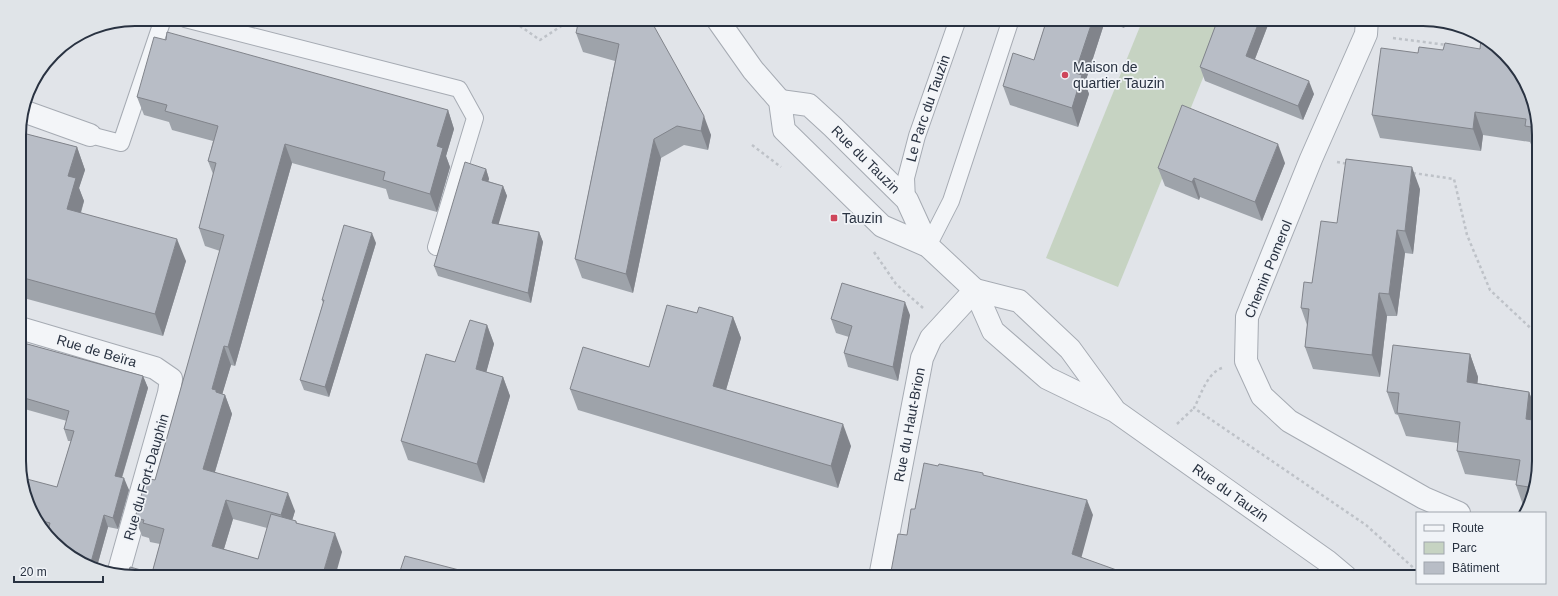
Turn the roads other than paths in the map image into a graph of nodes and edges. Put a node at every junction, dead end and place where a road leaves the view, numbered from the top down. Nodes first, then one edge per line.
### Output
1 (161, 26) edge
2 (212, 26) edge
3 (723, 26) edge
4 (956, 26) edge
5 (1009, 26) edge
6 (1366, 26) edge
7 (780, 101) junction
8 (29, 113) edge
9 (90, 135) joint
10 (907, 200) junction
11 (928, 246) junction
12 (436, 247) dead end
13 (975, 290) junction
14 (26, 330) edge
15 (171, 379) joint
16 (1115, 411) junction
17 (1457, 512) edge
18 (119, 569) edge
19 (881, 570) edge
20 (1338, 570) edge

1 - 9 lane
2 - 12 lane
3 - 7 street
4 - 10 lane, Le Parc du Tauzin
5 - 11 lane
6 - 17 street, Chemin Pomerol
7 - 10 street, Rue du Tauzin
7 - 11 street, Rue du Tauzin
8 - 9 street
10 - 11 street, Rue du Tauzin
11 - 13 street, Rue du Tauzin
13 - 16 street, Rue du Tauzin
13 - 16 street, Rue du Tauzin
13 - 19 street, Rue du Haut-Brion
14 - 15 street, Rue de Beïra
15 - 18 street, Rue du Fort-Dauphin
16 - 20 street, Rue du Tauzin

